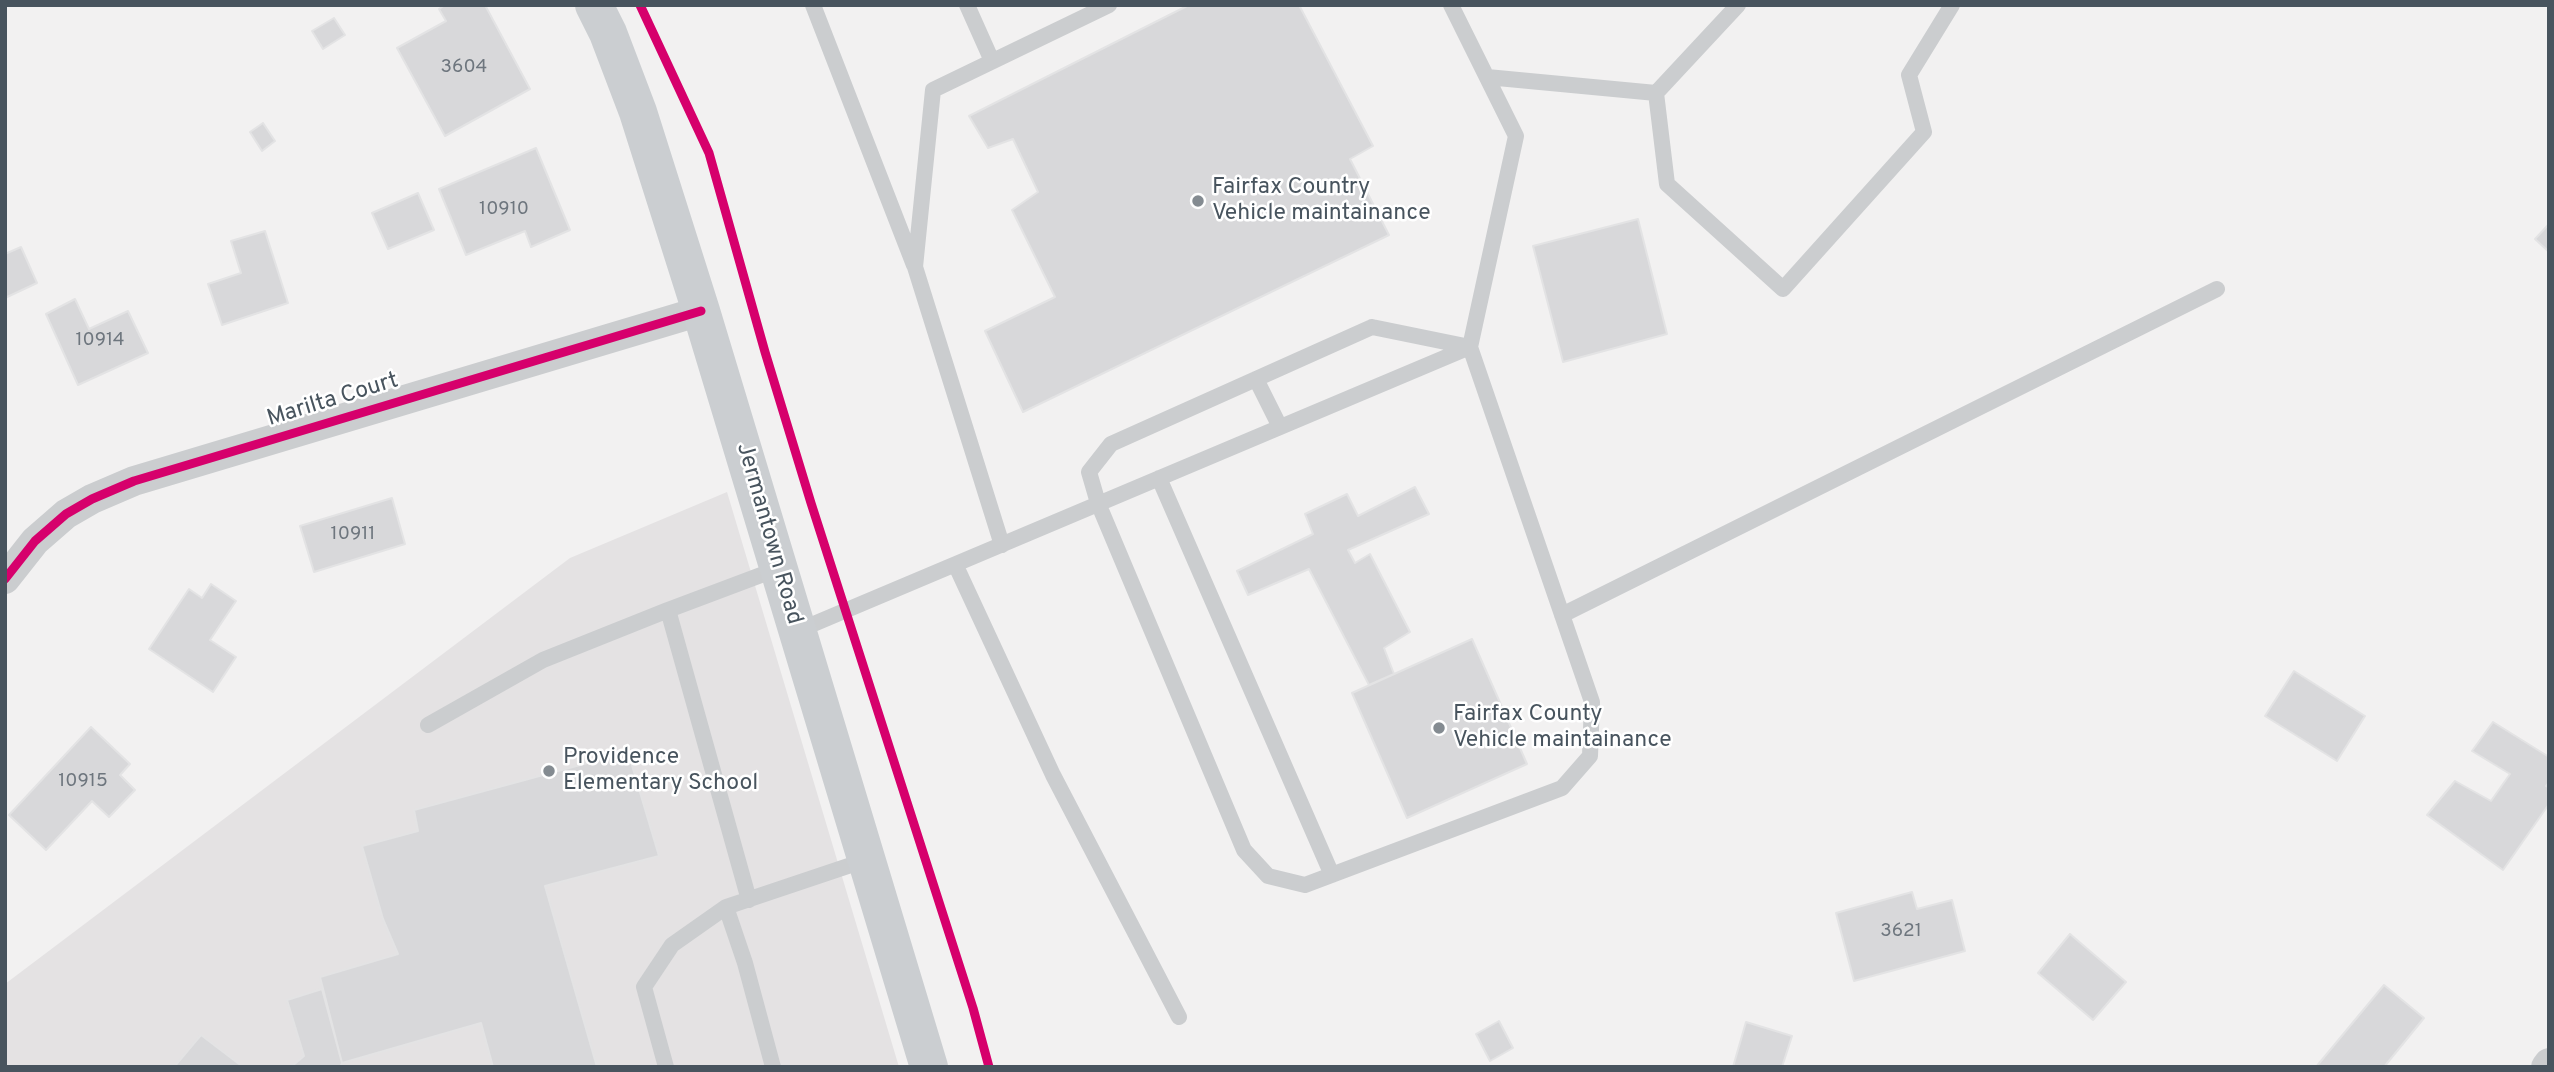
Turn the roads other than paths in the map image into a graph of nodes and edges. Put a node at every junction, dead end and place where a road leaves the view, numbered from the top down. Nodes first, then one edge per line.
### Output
1 (594, 5) edge
2 (813, 5) edge
3 (967, 5) edge
4 (1109, 5) edge
5 (1451, 5) edge
6 (1738, 5) edge
7 (1952, 5) edge
8 (992, 61) junction
9 (1487, 77) junction
10 (1656, 93) junction
11 (915, 267) junction
12 (2217, 289) dead end
13 (701, 311) junction
14 (1470, 347) junction
15 (1256, 379) junction
16 (1280, 427) junction
17 (1159, 478) junction
18 (1098, 503) junction
19 (1002, 545) junction
20 (956, 566) junction
21 (777, 569) junction
22 (5, 579) edge
23 (668, 610) junction
24 (1562, 615) junction
25 (797, 631) junction
26 (428, 725) dead end
27 (866, 860) junction
28 (1332, 875) junction
29 (749, 900) junction
30 (726, 907) junction
31 (1179, 1017) dead end
32 (2549, 1063) edge
33 (666, 1067) edge
34 (774, 1067) edge
35 (929, 1067) edge
36 (2546, 1067) edge

1 - 13 main road, Jermantown Road
2 - 11 lane
3 - 8 lane
4 - 8 lane
5 - 9 lane
6 - 10 lane
7 - 10 lane
8 - 11 lane
9 - 10 lane
9 - 14 lane
11 - 19 lane
12 - 24 lane
13 - 21 main road, Jermantown Road
13 - 22 street, Marilta Court
14 - 15 lane
14 - 16 lane
14 - 24 lane
15 - 16 lane
15 - 18 lane
16 - 17 lane
17 - 18 lane
17 - 28 lane
18 - 19 lane
18 - 28 lane
19 - 20 lane
20 - 25 lane
20 - 31 lane
21 - 23 lane
21 - 25 main road, Jermantown Road
23 - 26 lane
23 - 29 lane
24 - 28 lane
25 - 27 main road, Jermantown Road
27 - 29 lane
27 - 35 main road, Jermantown Road
29 - 30 lane
30 - 33 lane
30 - 34 lane
32 - 36 street

